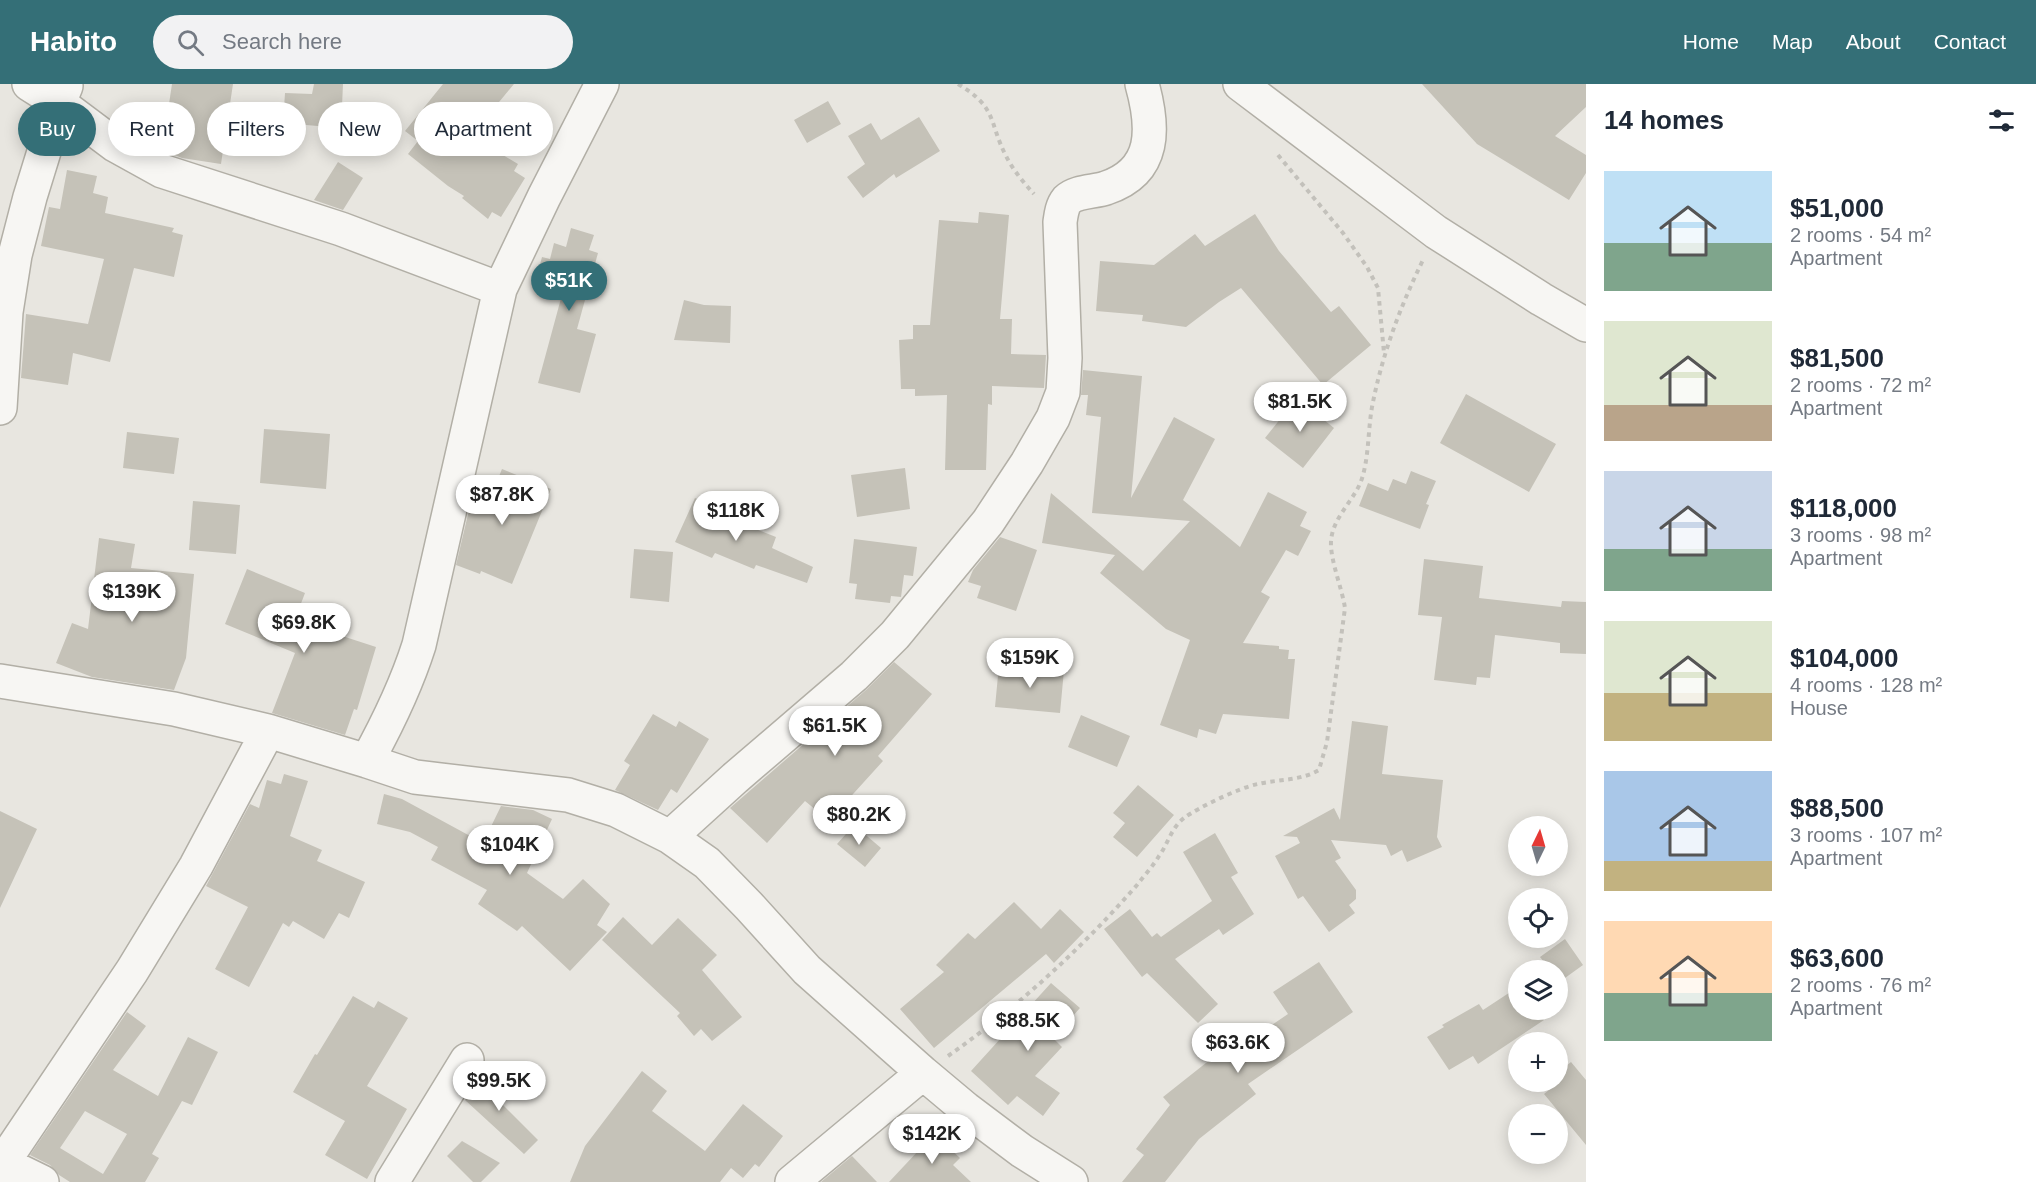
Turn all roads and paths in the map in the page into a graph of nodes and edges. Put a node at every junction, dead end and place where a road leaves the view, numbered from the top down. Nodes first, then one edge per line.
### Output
1 (29, 84) edge
2 (603, 84) edge
3 (958, 84) edge
4 (1142, 84) edge
5 (1240, 84) edge
6 (63, 94) edge
7 (1273, 147) dead end
8 (1060, 222) junction
9 (1436, 232) junction
10 (500, 289) junction
11 (1586, 325) edge
12 (1384, 357) junction
13 (0, 408) edge
14 (0, 681) edge
15 (267, 731) junction
16 (367, 761) junction
17 (670, 837) junction
18 (467, 1060) dead end
19 (923, 1073) junction
20 (2, 1165) edge
21 (42, 1182) edge
22 (392, 1182) edge
23 (792, 1182) edge
24 (1071, 1182) edge

1 - 6 street
2 - 10 street
3 - 8 path
4 - 8 street
5 - 9 street
6 - 10 street
6 - 13 street
7 - 12 path
8 - 17 street
9 - 11 street
9 - 12 path
10 - 16 street
12 - 19 path
14 - 15 street
15 - 16 street
15 - 20 street
16 - 17 street
17 - 19 street
18 - 22 street
19 - 23 street
19 - 24 street
20 - 21 street

